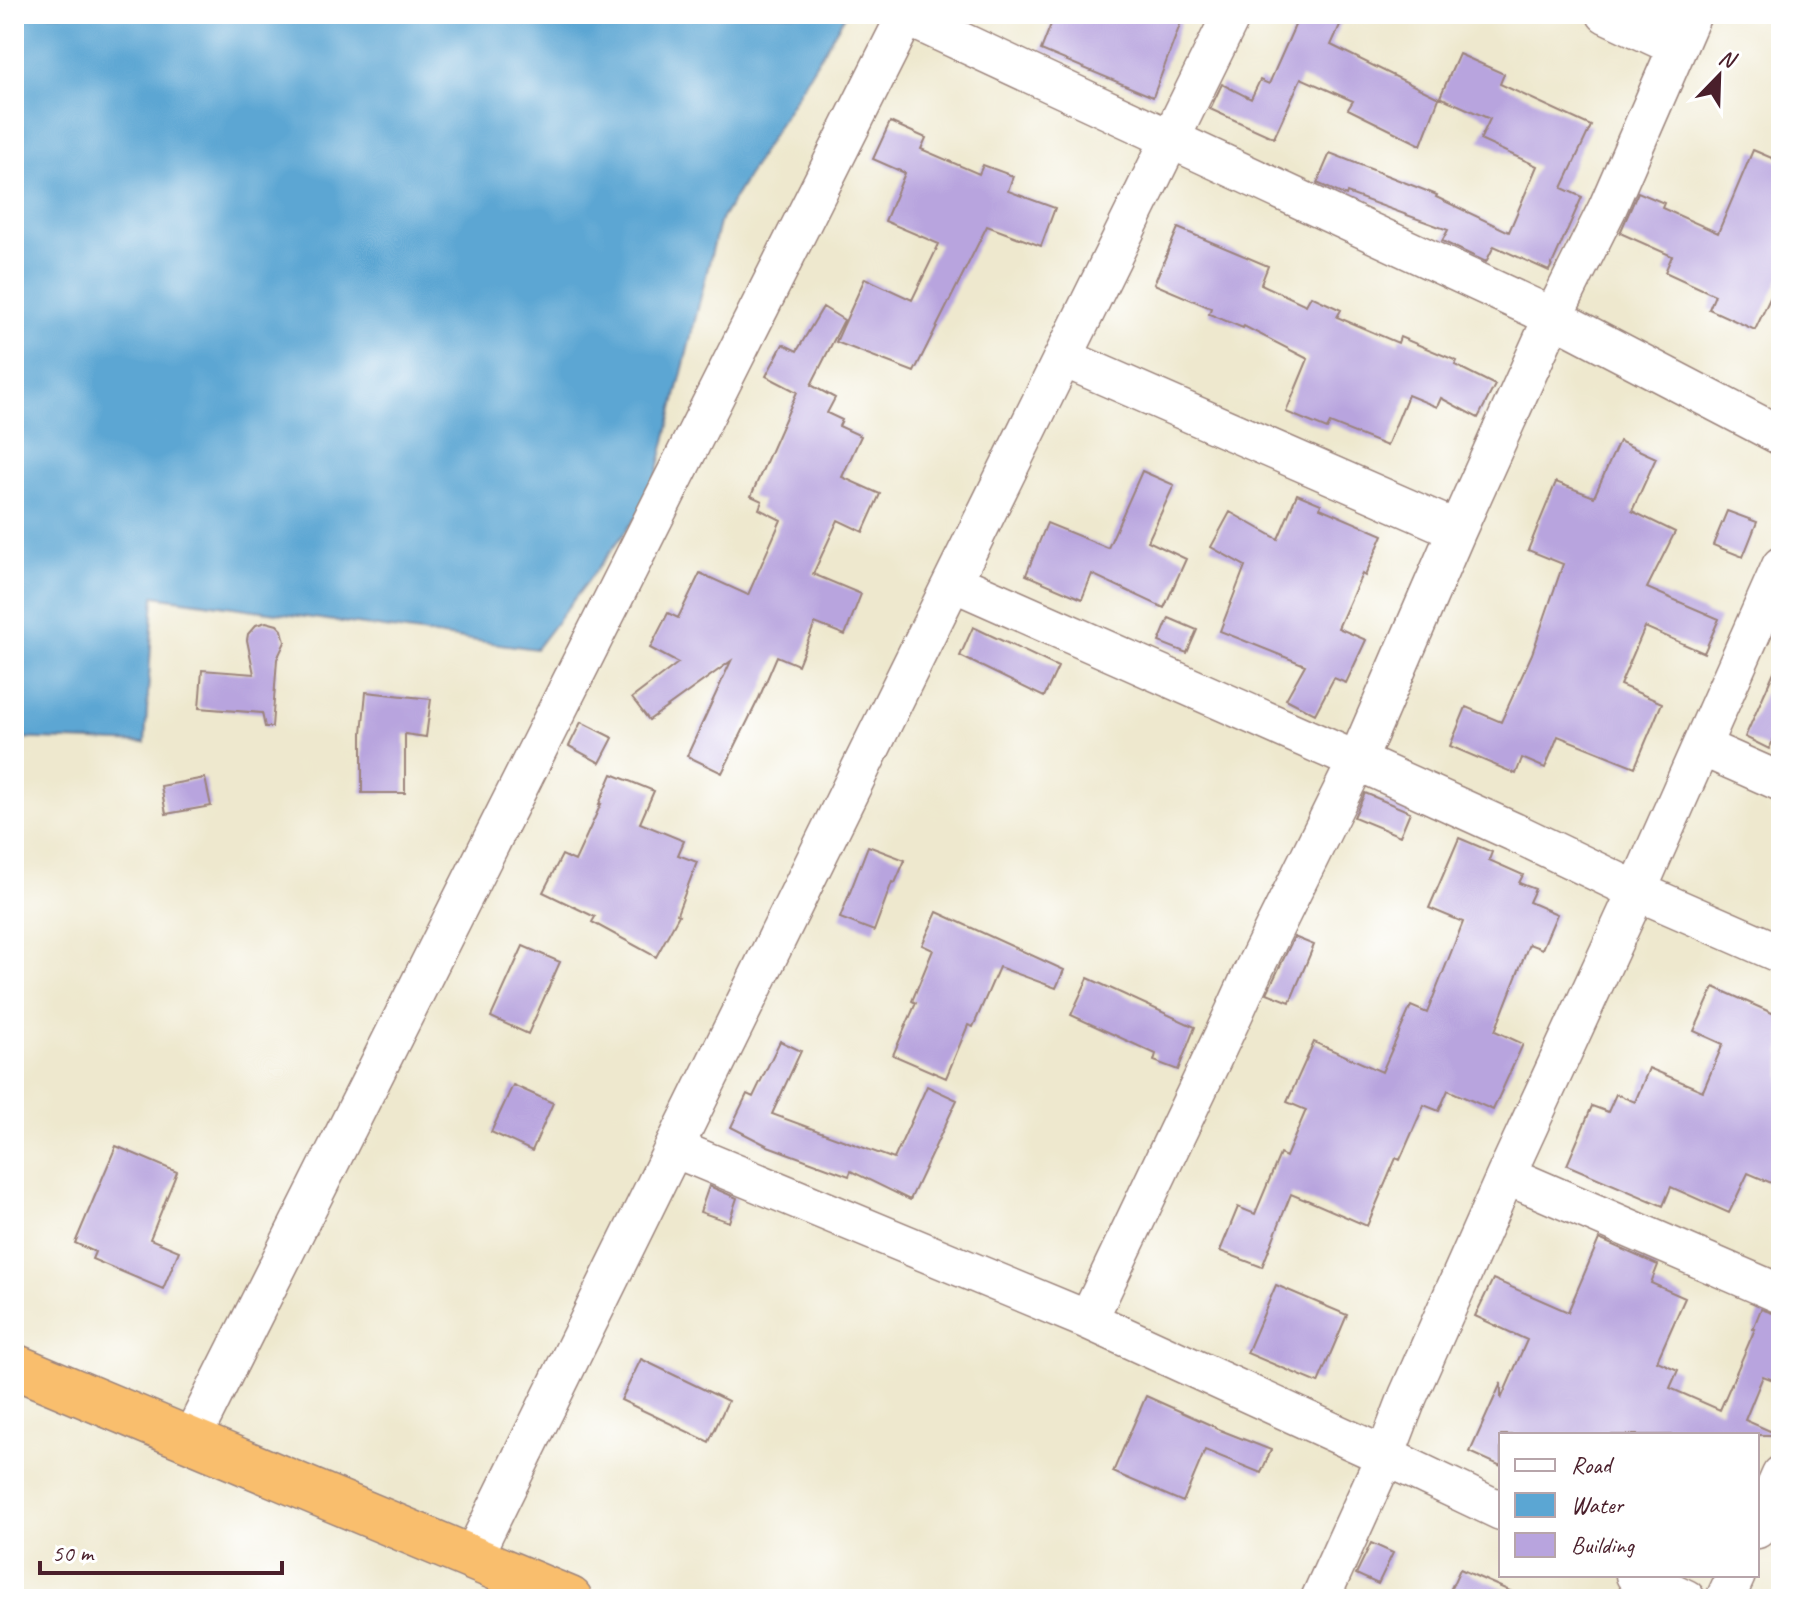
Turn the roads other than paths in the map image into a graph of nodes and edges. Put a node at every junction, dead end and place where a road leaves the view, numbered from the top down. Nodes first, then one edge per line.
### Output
1 (1232, 14) edge
2 (1606, 14) edge
3 (1685, 31) edge
4 (1171, 140) junction
5 (1553, 317) junction
6 (1064, 358) junction
7 (1781, 436) edge
8 (1457, 530) junction
9 (1781, 566) edge
10 (953, 582) junction
11 (1702, 747) junction
12 (1357, 761) junction
13 (1781, 782) edge
14 (1637, 891) junction
15 (1781, 954) edge
16 (674, 1148) junction
17 (1506, 1175) junction
18 (1781, 1294) edge
19 (1088, 1320) junction
20 (14, 1366) edge
21 (191, 1439) junction
22 (1385, 1456) junction
23 (1781, 1475) edge
24 (1499, 1510) edge
25 (1759, 1524) edge
26 (472, 1558) junction
27 (1639, 1577) edge
28 (1735, 1577) edge
29 (570, 1599) edge
30 (1320, 1599) edge
31 (1686, 1599) edge
32 (1725, 1599) edge

1 - 4 street
2 - 3 street
3 - 5 street
4 - 5 street
4 - 6 street
4 - 21 street
5 - 7 street
5 - 8 street
6 - 8 street
6 - 10 street
8 - 12 street
9 - 11 street
10 - 12 street
10 - 16 street
11 - 13 street
11 - 14 street
12 - 14 street
12 - 19 street
14 - 15 street
14 - 17 street
16 - 19 street
16 - 26 street
17 - 18 street
17 - 22 street
19 - 22 street
20 - 21 highway
21 - 26 highway
22 - 24 street
22 - 30 street
23 - 25 street
26 - 29 highway
27 - 31 street
28 - 32 street

